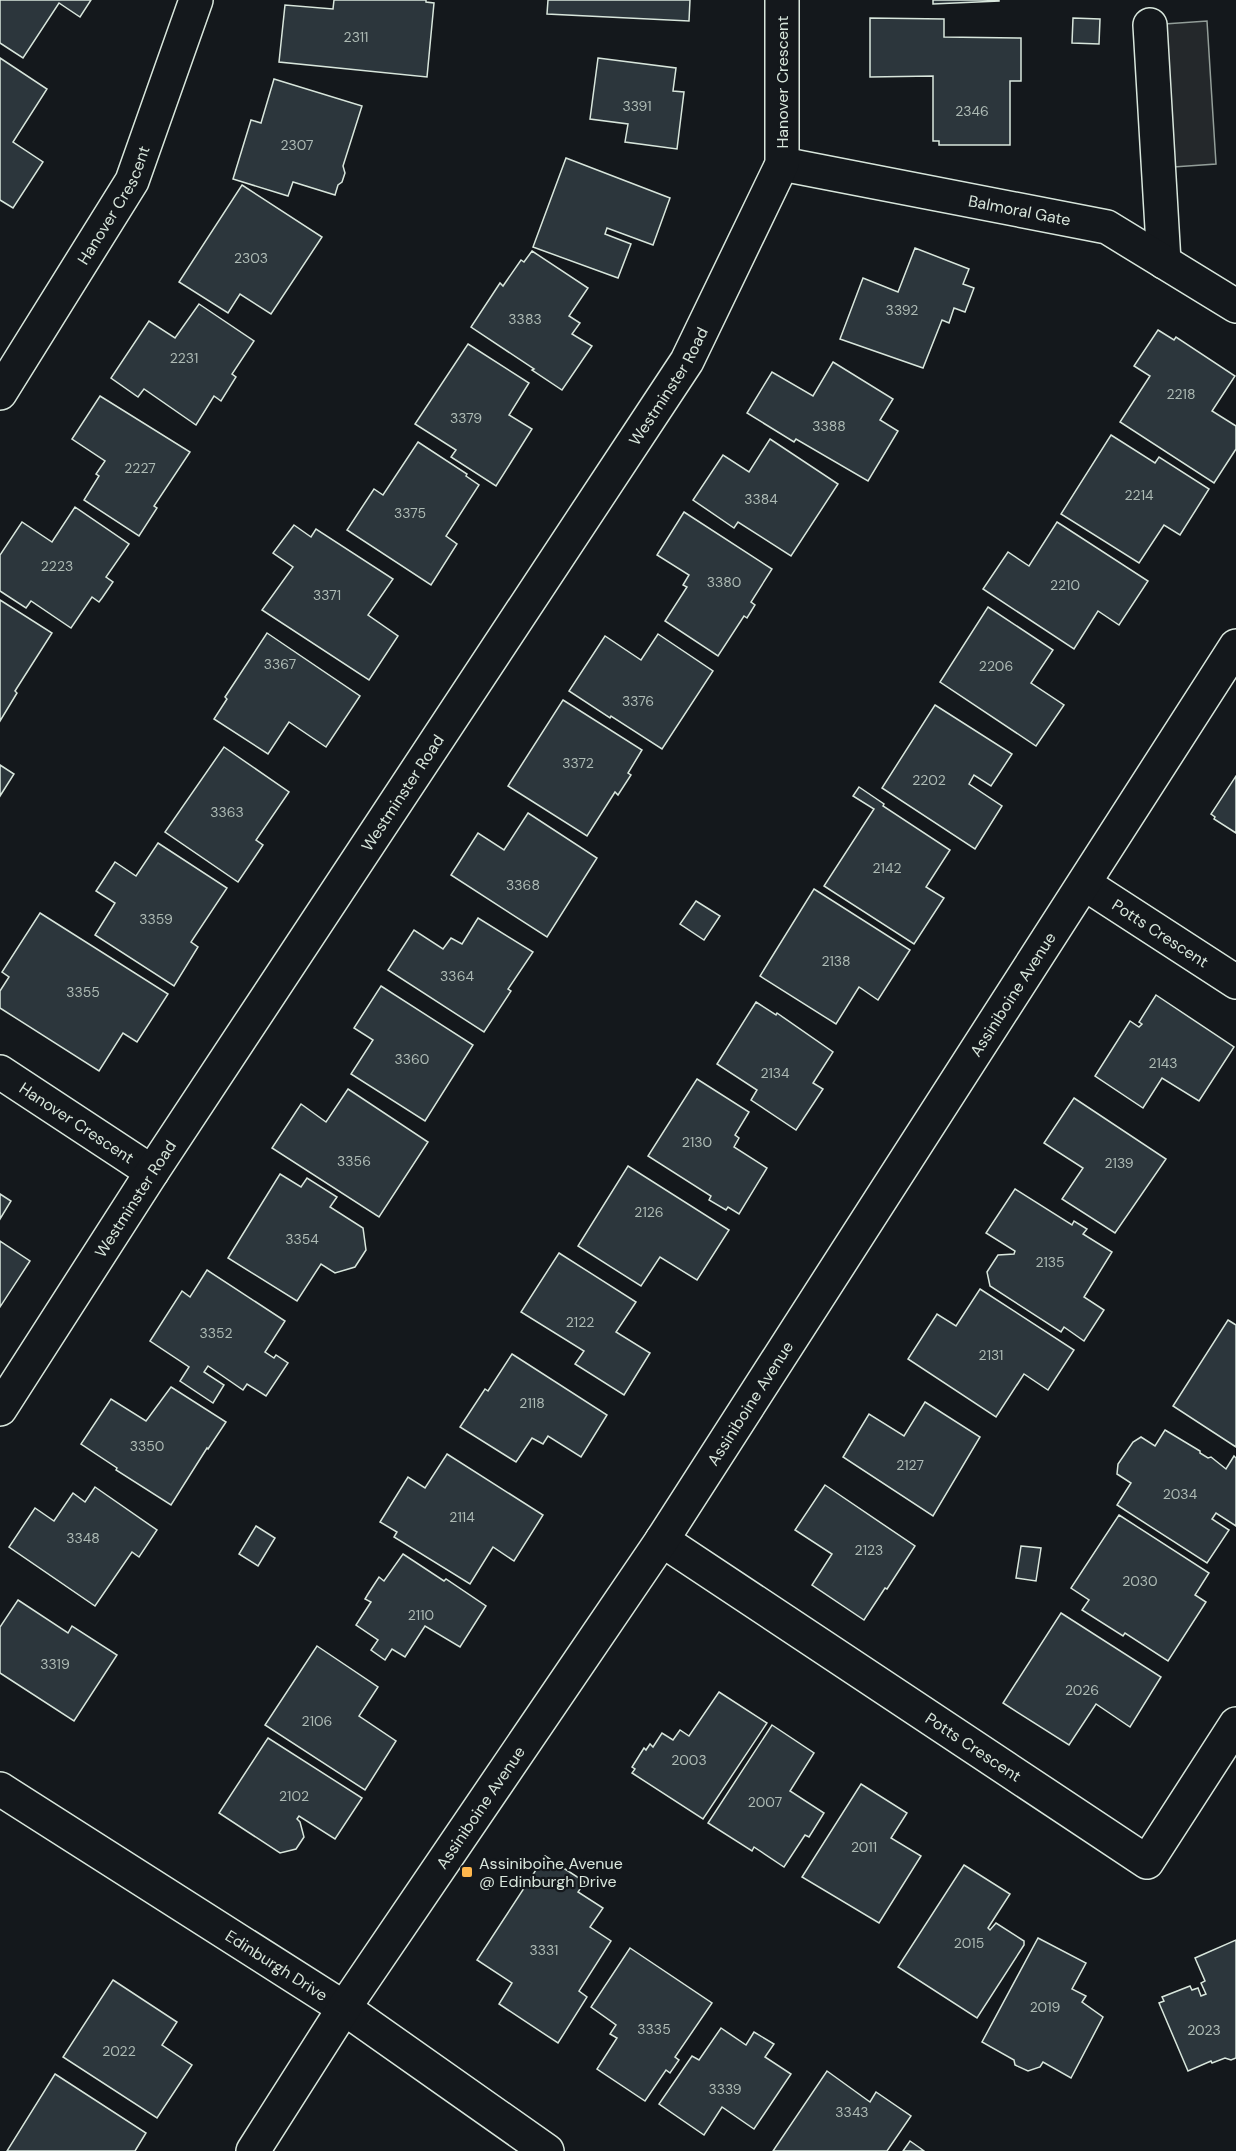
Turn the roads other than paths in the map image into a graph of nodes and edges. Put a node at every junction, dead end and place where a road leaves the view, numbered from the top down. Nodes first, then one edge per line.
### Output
1 (196, 0) edge
2 (783, 0) edge
3 (1150, 25) dead end
4 (782, 164) junction
5 (1164, 262) junction
6 (1236, 306) edge
7 (0, 393) edge
8 (1236, 646) edge
9 (1085, 884) junction
10 (1236, 982) edge
11 (0, 1072) edge
12 (152, 1172) junction
13 (0, 1408) edge
14 (662, 1540) junction
15 (1236, 1724) edge
16 (0, 1789) edge
17 (344, 2008) junction
18 (253, 2151) edge
19 (547, 2151) edge

1 - 7 street, Hanover Crescent
2 - 4 street, Hanover Crescent
3 - 5 street
4 - 5 street, Balmoral Gate
4 - 12 street, Westminster Road
5 - 6 street, Balmoral Gate
8 - 9 street, Assiniboine Avenue
9 - 10 street, Potts Crescent
9 - 14 street, Assiniboine Avenue
11 - 12 street, Hanover Crescent
12 - 13 street, Westminster Road
14 - 15 street, Potts Crescent
14 - 17 street, Assiniboine Avenue
16 - 17 street, Edinburgh Drive
17 - 18 street, Assiniboine Avenue
17 - 19 street, Edinburgh Drive

